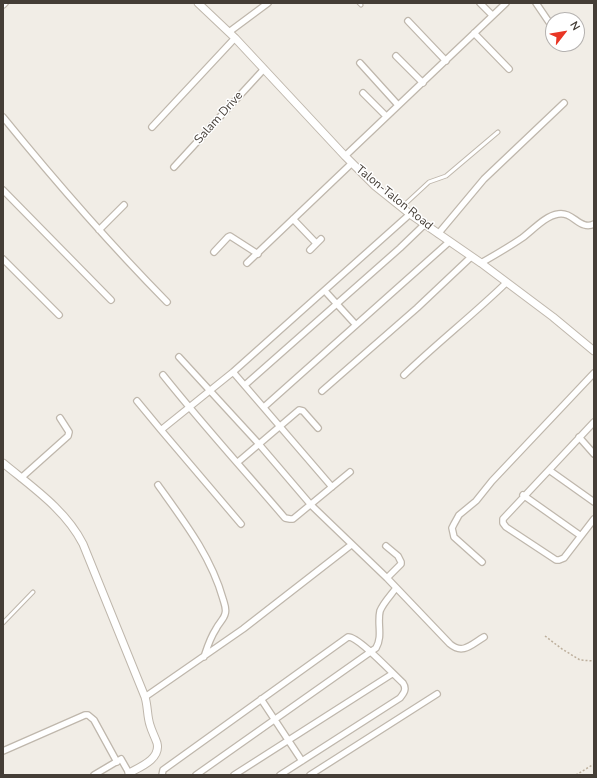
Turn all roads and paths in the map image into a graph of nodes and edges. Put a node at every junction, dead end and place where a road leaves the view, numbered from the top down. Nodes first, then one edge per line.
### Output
1 (198, 3) edge
2 (268, 3) edge
3 (480, 3) edge
4 (506, 3) edge
5 (536, 3) edge
6 (492, 15) junction
7 (545, 16) edge
8 (408, 21) dead end
9 (229, 32) junction
10 (474, 33) junction
11 (235, 38) junction
12 (396, 56) dead end
13 (446, 61) junction
14 (360, 63) dead end
15 (264, 69) junction
16 (509, 69) dead end
17 (423, 83) junction
18 (362, 93) dead end
19 (564, 103) dead end
20 (398, 105) junction
21 (386, 116) junction
22 (3, 117) edge
23 (152, 127) dead end
24 (498, 132) dead end
25 (345, 156) junction
26 (352, 163) junction
27 (174, 168) dead end
28 (3, 190) edge
29 (124, 205) dead end
30 (402, 207) junction
31 (410, 214) junction
32 (293, 219) junction
33 (425, 224) junction
34 (594, 224) edge
35 (99, 230) junction
36 (438, 234) junction
37 (321, 239) dead end
38 (449, 242) junction
39 (316, 243) junction
40 (310, 250) dead end
41 (214, 252) dead end
42 (258, 254) junction
43 (471, 257) junction
44 (3, 259) edge
45 (247, 263) dead end
46 (480, 263) junction
47 (506, 282) junction
48 (325, 291) junction
49 (111, 300) dead end
50 (166, 302) dead end
51 (336, 304) junction
52 (59, 315) dead end
53 (356, 324) junction
54 (594, 351) edge
55 (179, 357) dead end
56 (233, 372) junction
57 (594, 373) edge
58 (163, 375) dead end
59 (404, 375) dead end
60 (245, 385) junction
61 (211, 391) junction
62 (322, 391) dead end
63 (136, 401) dead end
64 (264, 407) junction
65 (189, 408) junction
66 (60, 418) dead end
67 (594, 422) edge
68 (279, 426) junction
69 (318, 428) dead end
70 (161, 430) junction
71 (579, 437) junction
72 (258, 443) junction
73 (594, 454) edge
74 (238, 462) junction
75 (3, 463) edge
76 (549, 470) junction
77 (350, 472) dead end
78 (21, 478) junction
79 (158, 485) dead end
80 (332, 487) junction
81 (524, 495) junction
82 (594, 502) edge
83 (311, 505) junction
84 (594, 519) edge
85 (241, 524) dead end
86 (582, 536) junction
87 (351, 545) junction
88 (386, 546) dead end
89 (482, 562) dead end
90 (387, 578) junction
91 (396, 588) junction
92 (33, 592) dead end
93 (3, 623) edge
94 (545, 636) dead end
95 (484, 637) dead end
96 (371, 652) junction
97 (203, 658) junction
98 (594, 662) edge
99 (392, 674) junction
100 (437, 694) dead end
101 (145, 697) junction
102 (261, 699) junction
103 (275, 720) junction
104 (288, 740) junction
105 (3, 752) edge
106 (302, 761) junction
107 (117, 762) junction
108 (594, 764) edge
109 (129, 774) edge
110 (94, 775) edge
111 (162, 775) edge
112 (196, 775) edge
113 (234, 775) edge
114 (280, 775) edge
115 (310, 775) edge
116 (576, 775) edge

1 - 9 street, Talon-Talon Road
2 - 9 street
3 - 6 street
4 - 6 street
5 - 7 street
6 - 10 street
8 - 13 street
9 - 11 street, Talon-Talon Road
10 - 13 street
10 - 16 street
11 - 15 street, Talon-Talon Road
11 - 23 street
12 - 17 street
13 - 17 street
14 - 20 street
15 - 25 street, Talon-Talon Road
15 - 27 street, Salam Drive
17 - 20 street
18 - 21 street
19 - 36 street
20 - 21 street
21 - 25 street
22 - 35 street
24 - 30 lane
25 - 26 street, Talon-Talon Road
26 - 30 street, Talon-Talon Road
26 - 32 street
28 - 49 street
29 - 35 street
30 - 31 street, Talon-Talon Road
31 - 33 street, Talon-Talon Road
31 - 48 street
32 - 39 street
32 - 42 street
33 - 36 street, Talon-Talon Road
33 - 51 street
34 - 46 street
35 - 50 street
36 - 38 street, Talon-Talon Road
37 - 39 street
38 - 43 street, Talon-Talon Road
38 - 53 street
39 - 40 street
41 - 42 street
42 - 45 street
43 - 46 street, Talon-Talon Road
43 - 62 street
44 - 52 street
46 - 47 street, Talon-Talon Road
47 - 54 street, Talon-Talon Road
47 - 59 street
48 - 51 street
48 - 56 street
51 - 53 street
51 - 60 street
53 - 64 street
55 - 61 street
56 - 60 street
56 - 61 street
57 - 89 street
58 - 65 street
60 - 64 street
61 - 65 street
61 - 72 street
63 - 70 street
64 - 68 street
65 - 70 street
65 - 74 street
66 - 78 street
67 - 71 street
68 - 69 street
68 - 72 street
68 - 80 street
70 - 85 street
71 - 73 street
71 - 76 street
72 - 74 street
72 - 83 street
74 - 83 street
75 - 78 street
76 - 81 street
76 - 82 street
77 - 80 street
78 - 101 street
79 - 97 street
80 - 83 street
81 - 86 street
81 - 86 street
83 - 87 street
84 - 86 street
87 - 90 street
87 - 97 street
88 - 90 street
90 - 91 street
91 - 95 street
91 - 96 street
92 - 93 lane
94 - 98 path
96 - 99 street
96 - 102 street
96 - 103 street
97 - 101 street
99 - 104 street
99 - 106 street
100 - 115 street
101 - 109 street
102 - 103 street
102 - 111 street
103 - 104 street
103 - 112 street
104 - 106 street
104 - 113 street
105 - 107 street
106 - 114 street
107 - 109 street
107 - 110 street
108 - 116 path

